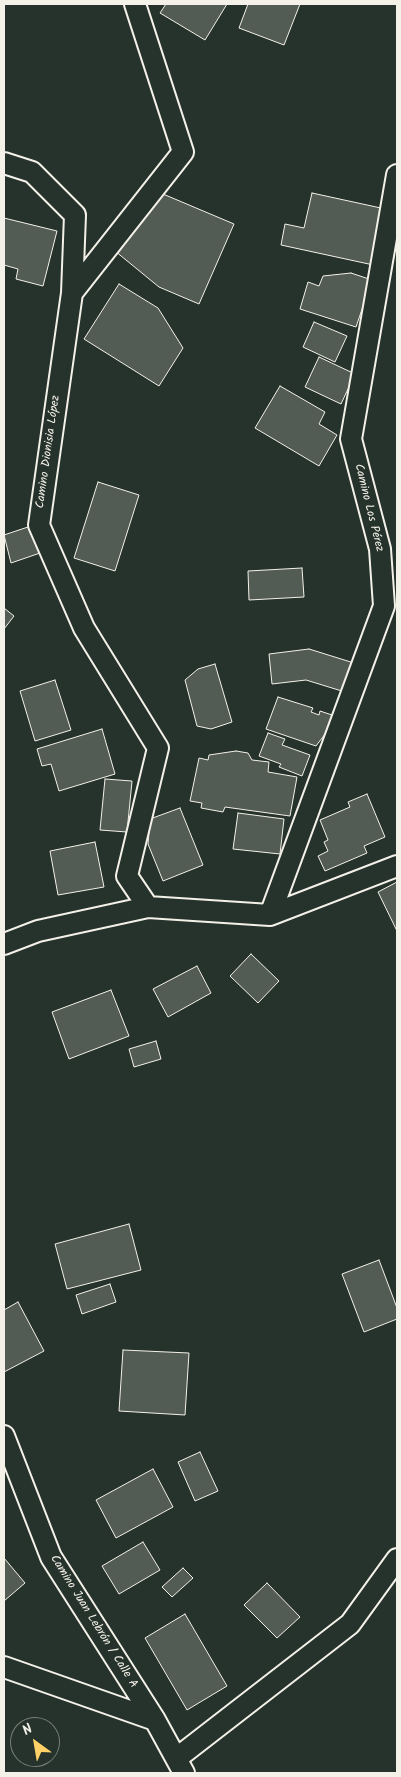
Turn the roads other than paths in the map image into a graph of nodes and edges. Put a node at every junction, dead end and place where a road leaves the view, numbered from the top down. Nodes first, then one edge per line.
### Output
1 (135, 4) edge
2 (4, 163) edge
3 (397, 176) edge
4 (72, 293) junction
5 (397, 866) edge
6 (148, 907) junction
7 (270, 914) junction
8 (4, 944) edge
9 (4, 1436) edge
10 (397, 1559) edge
11 (4, 1667) edge
12 (155, 1720) junction
13 (180, 1765) edge

1 - 4 street
2 - 4 street, Camino Dionisia López
3 - 7 street, Camino Los Pérez
4 - 6 street, Camino Dionisia López
5 - 7 street
6 - 7 street
6 - 8 street
9 - 12 street, Camino Juan Lebrón / Calle A
10 - 13 street
11 - 12 street
12 - 13 street, Camino Juan Lebrón / Calle A

